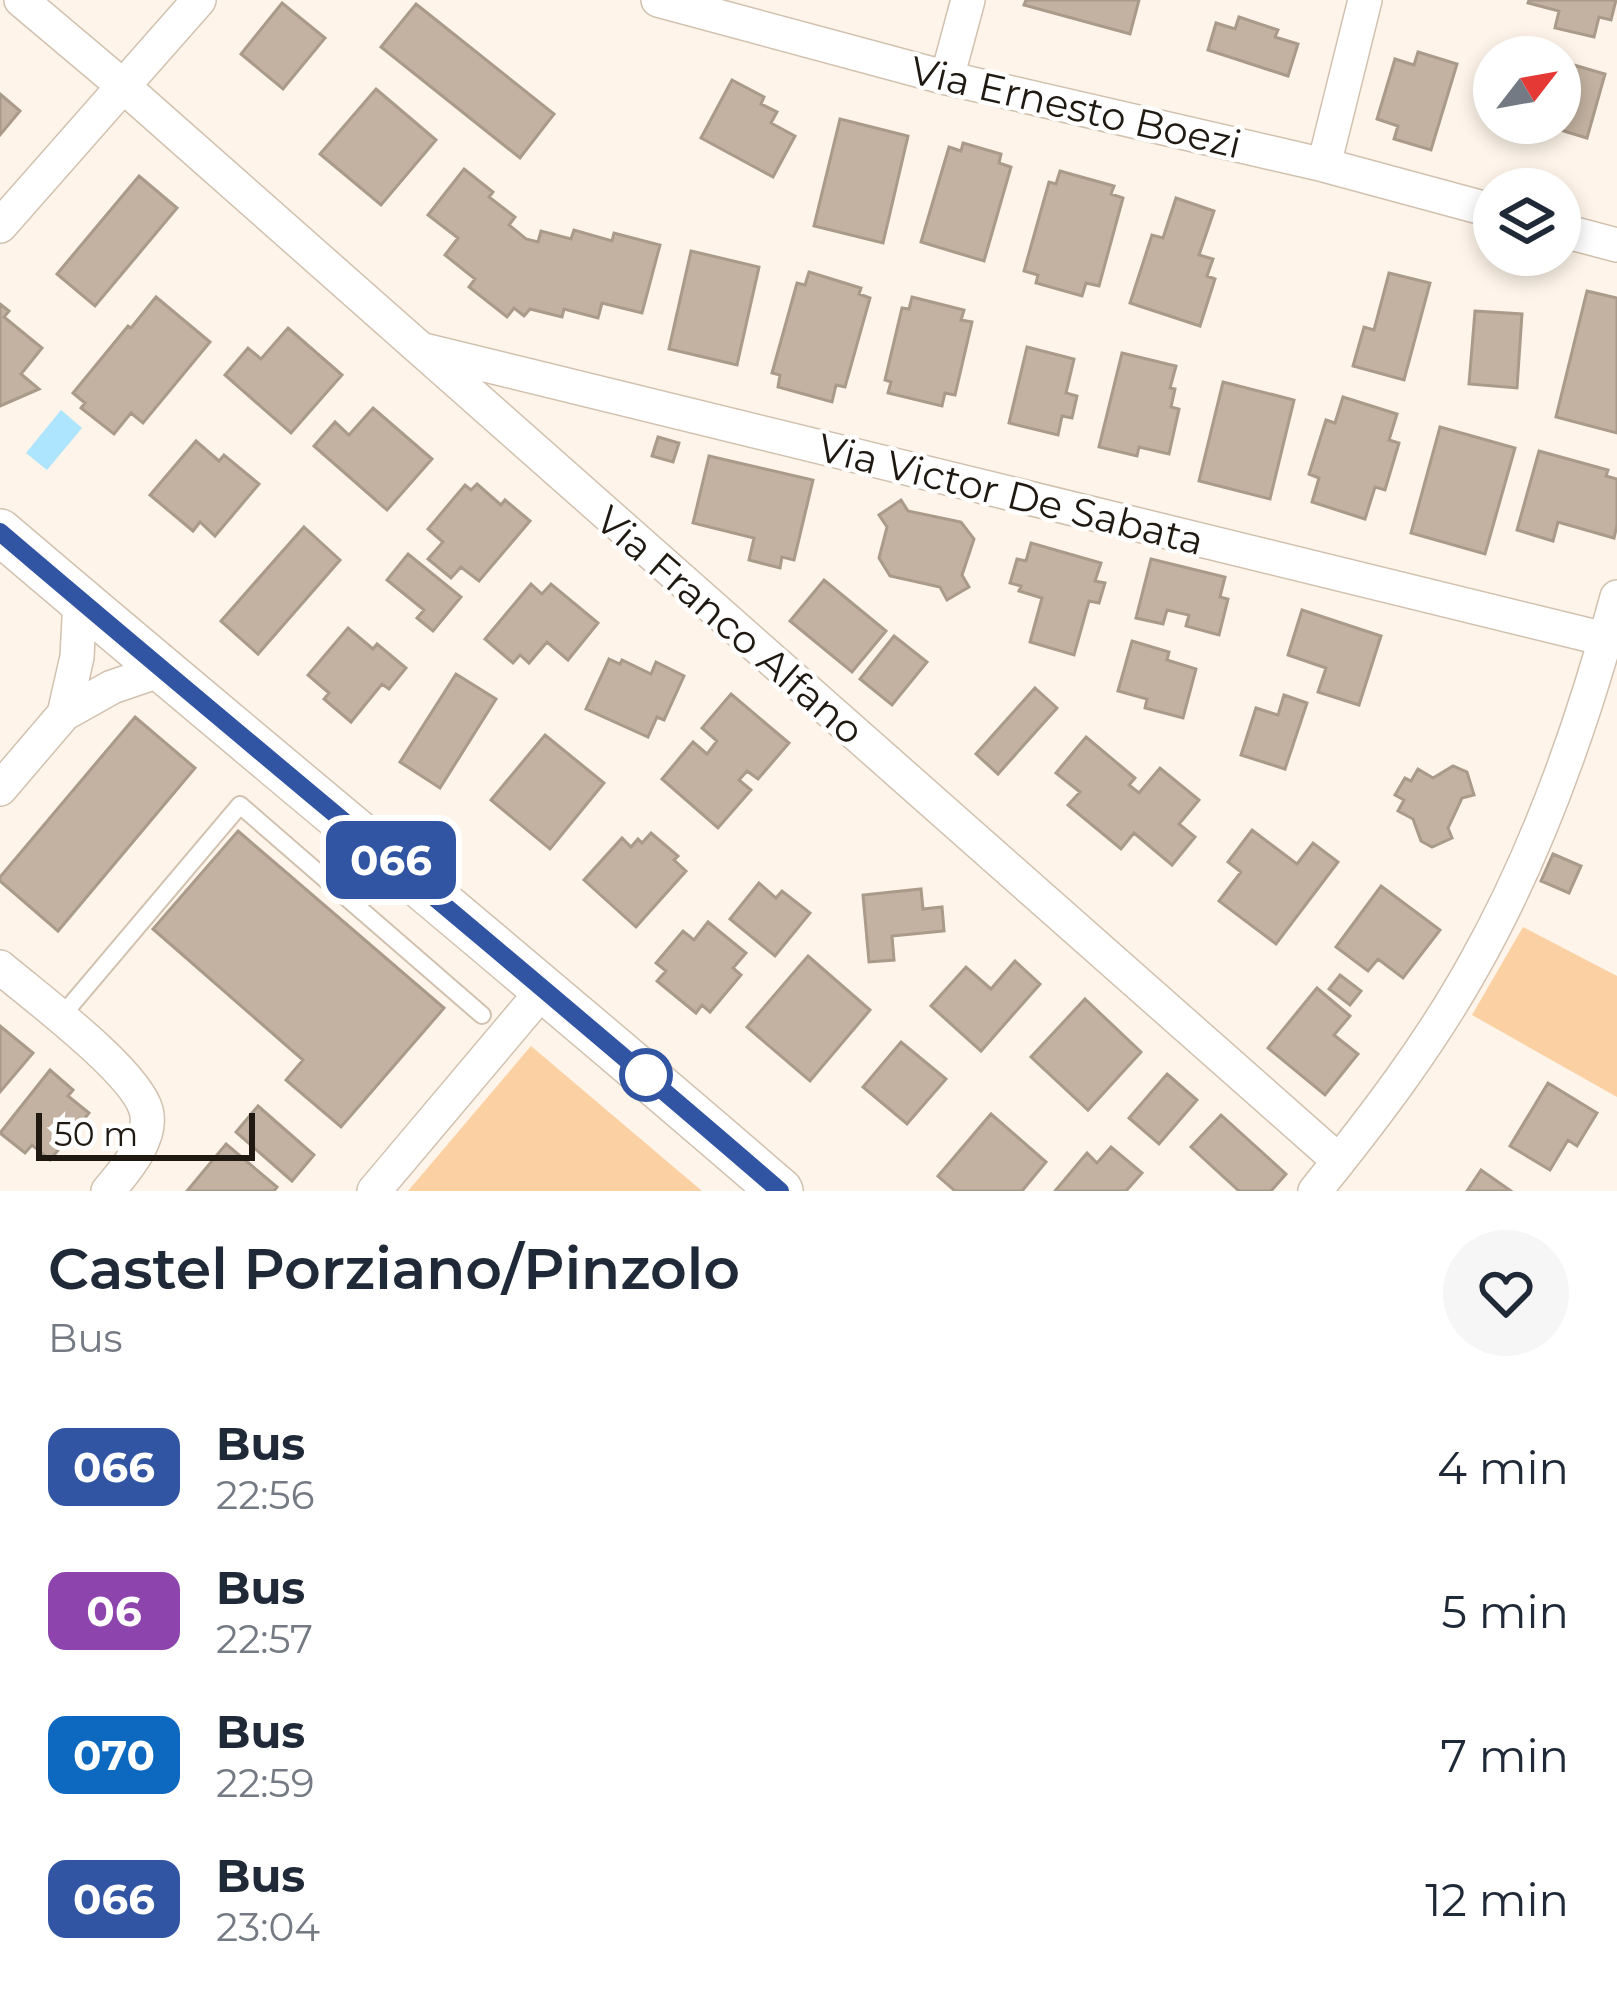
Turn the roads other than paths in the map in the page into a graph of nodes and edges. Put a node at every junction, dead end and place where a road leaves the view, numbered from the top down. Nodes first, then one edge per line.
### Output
1 (22, 0) edge
2 (199, 0) edge
3 (658, 0) edge
4 (968, 0) edge
5 (1365, 0) edge
6 (947, 78) junction
7 (123, 86) junction
8 (1324, 165) junction
9 (1473, 206) edge
10 (0, 226) edge
11 (1581, 236) edge
12 (1617, 245) edge
13 (416, 349) junction
14 (0, 532) edge
15 (1617, 597) edge
16 (80, 600) junction
17 (1605, 639) junction
18 (161, 670) junction
19 (64, 715) junction
20 (0, 789) edge
21 (0, 967) edge
22 (545, 988) junction
23 (482, 1015) dead end
24 (60, 1018) junction
25 (1339, 1161) junction
26 (774, 1189) edge
27 (108, 1191) edge
28 (374, 1191) edge
29 (1315, 1191) edge

1 - 7 street, Via Franco Alfano
2 - 7 street
3 - 6 street, Via Ernesto Boezi
4 - 6 street
5 - 8 street
6 - 8 street, Via Ernesto Boezi
7 - 10 street
7 - 13 street, Via Franco Alfano
8 - 9 street, Via Ernesto Boezi
11 - 12 street
13 - 17 street, Via Victor De Sabata
13 - 25 street, Via Franco Alfano
14 - 16 street
15 - 17 street
16 - 18 street
16 - 19 street
17 - 25 street
18 - 19 street
18 - 22 street
19 - 20 street
21 - 24 street
22 - 26 street
22 - 28 street
23 - 24 lane
24 - 27 street
25 - 29 street

